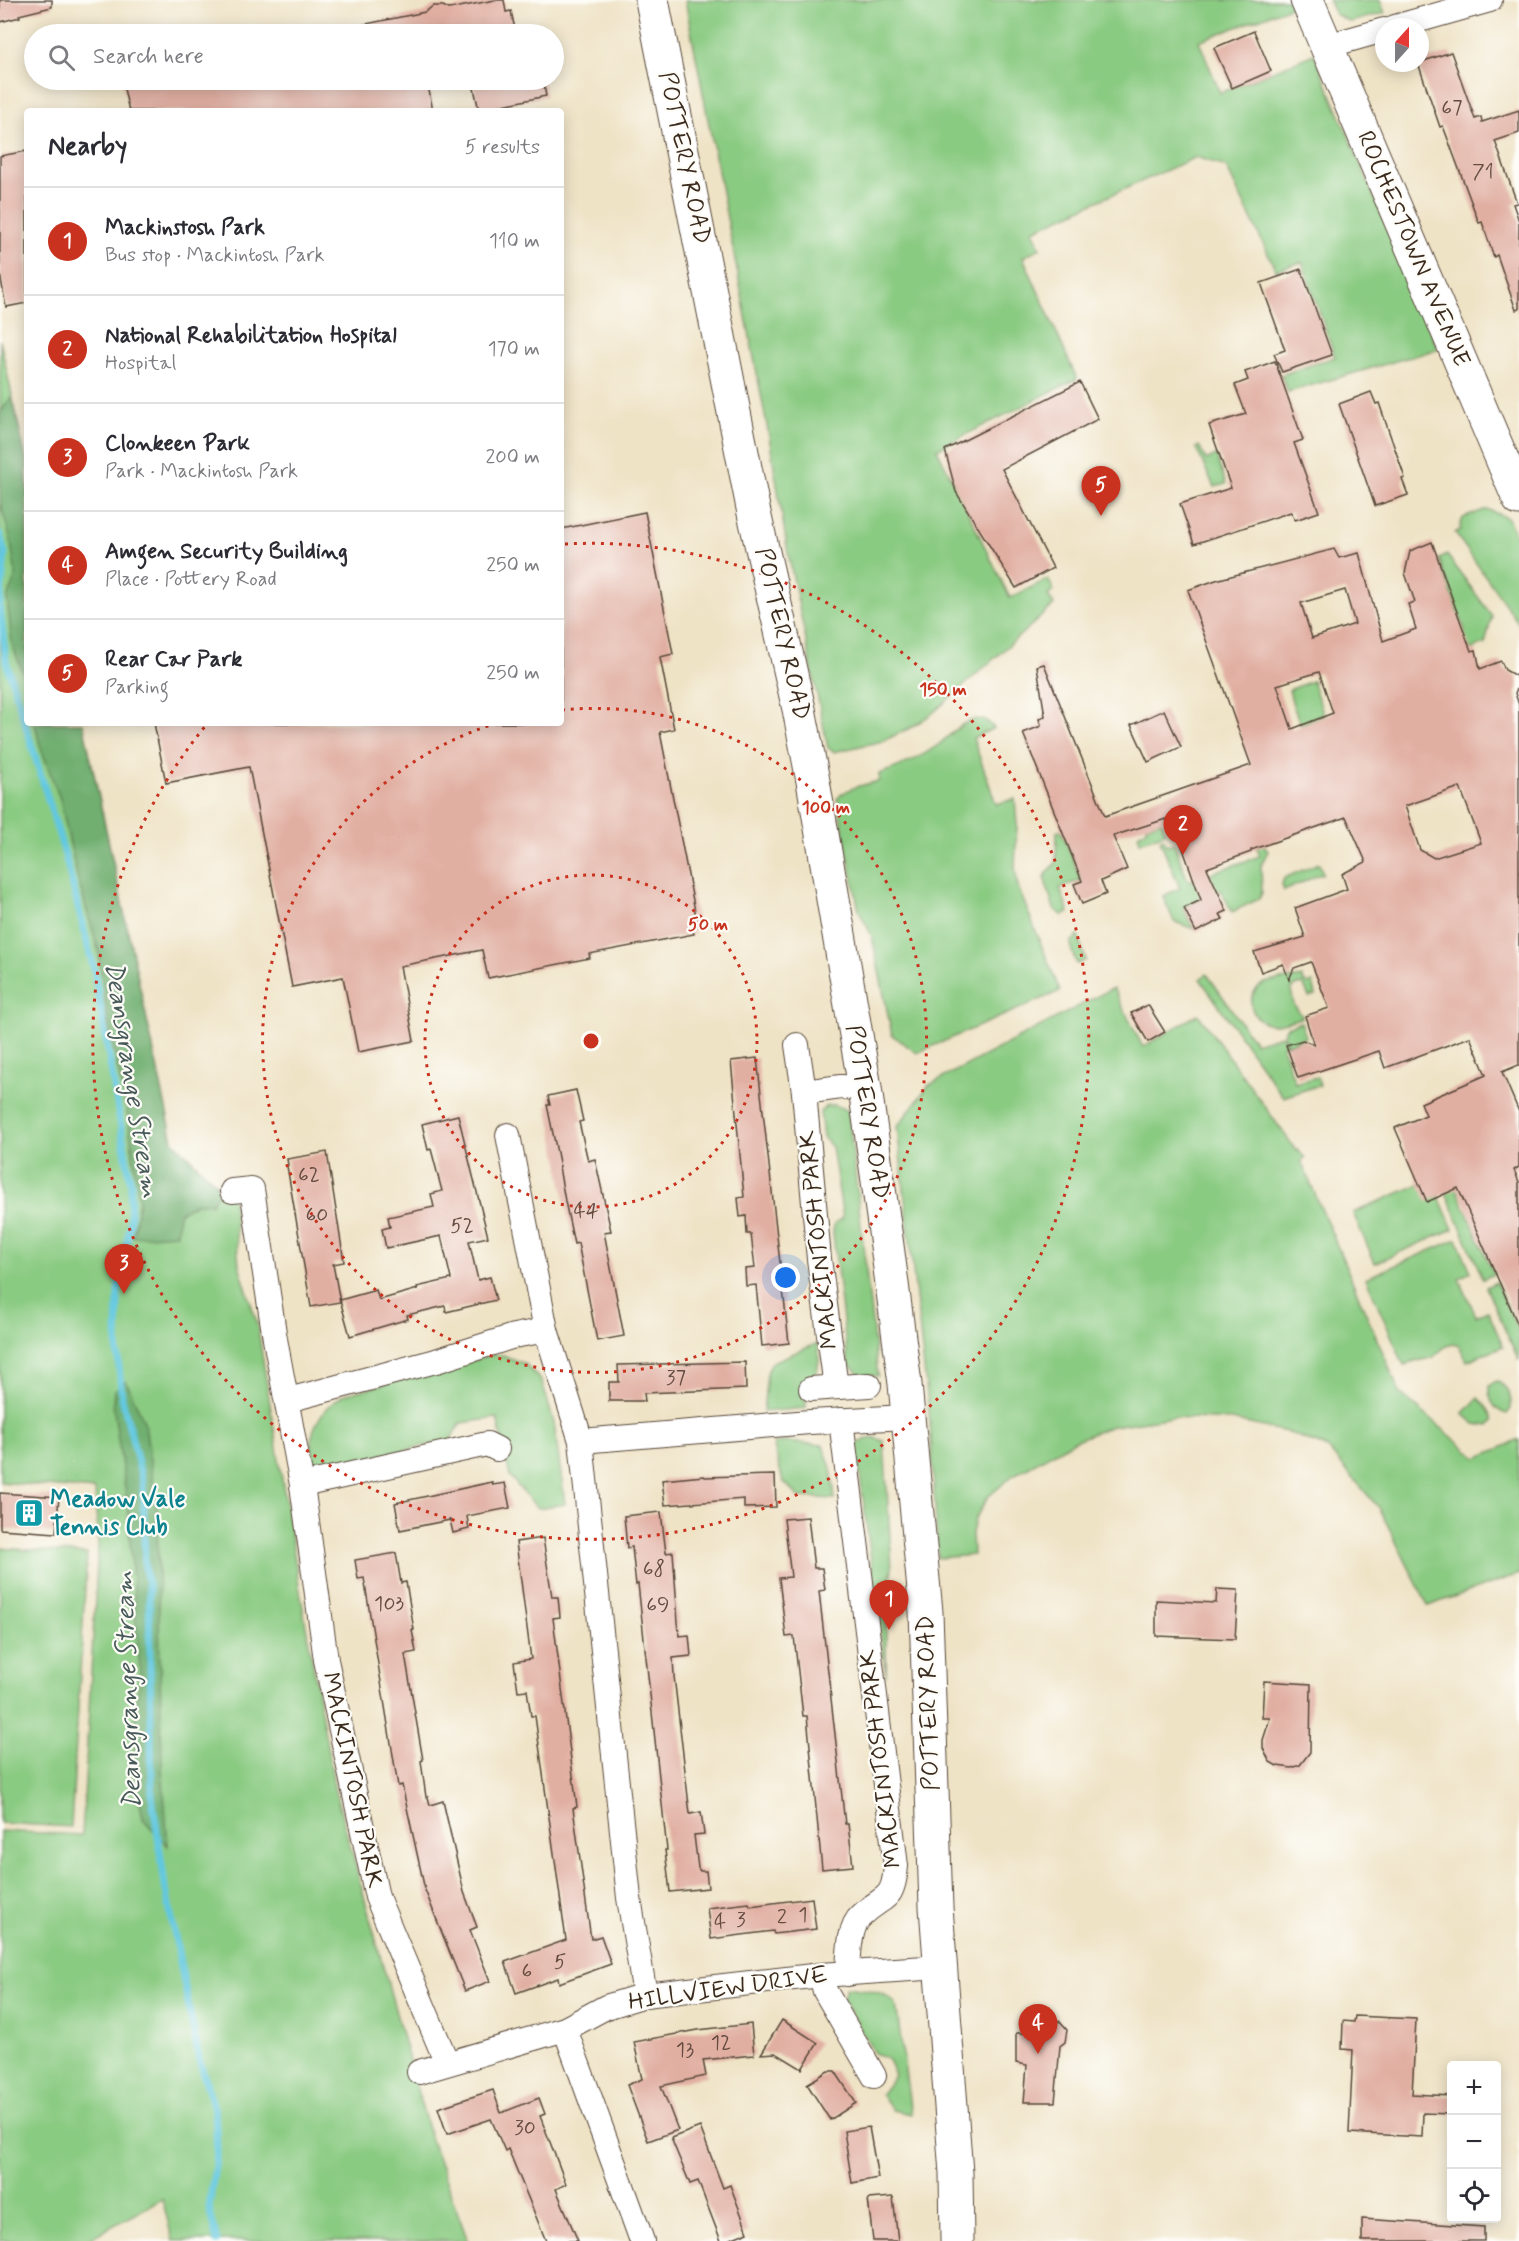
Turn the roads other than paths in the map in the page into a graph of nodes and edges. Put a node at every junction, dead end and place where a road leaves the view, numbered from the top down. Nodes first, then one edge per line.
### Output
1 (652, 0) edge
2 (1307, 0) edge
3 (1490, 0) edge
4 (1427, 18) edge
5 (1375, 33) edge
6 (1327, 46) junction
7 (1519, 499) edge
8 (797, 1045) dead end
9 (865, 1088) junction
10 (804, 1092) junction
11 (508, 1135) dead end
12 (232, 1191) dead end
13 (546, 1330) junction
14 (869, 1385) dead end
15 (836, 1387) junction
16 (811, 1389) dead end
17 (288, 1400) junction
18 (907, 1417) junction
19 (841, 1420) junction
20 (581, 1441) junction
21 (496, 1449) dead end
22 (302, 1485) junction
23 (940, 1967) junction
24 (848, 1974) junction
25 (821, 1975) junction
26 (645, 1995) junction
27 (565, 2029) junction
28 (447, 2063) junction
29 (419, 2072) dead end
30 (874, 2076) dead end
31 (642, 2241) edge
32 (957, 2241) edge

1 - 9 street, POTTERY ROAD
2 - 6 street, ROCHESTOWN AVENUE
3 - 4 street
5 - 6 street
6 - 7 street, ROCHESTOWN AVENUE
8 - 10 street, MACKINTOSH PARK
9 - 10 street
9 - 18 street, POTTERY ROAD
10 - 15 street, MACKINTOSH PARK
11 - 13 street
12 - 17 street, MACKINTOSH PARK
13 - 17 street
13 - 20 street
14 - 15 street
15 - 16 street
17 - 22 street, MACKINTOSH PARK
18 - 19 street
18 - 23 street, POTTERY ROAD
19 - 20 street
19 - 24 street, MACKINTOSH PARK
20 - 26 street
21 - 22 street
22 - 28 street, MACKINTOSH PARK
23 - 24 street, HILLVIEW DRIVE
23 - 32 street, POTTERY ROAD
24 - 25 street, HILLVIEW DRIVE
25 - 26 street, HILLVIEW DRIVE
25 - 30 street
26 - 27 street, HILLVIEW DRIVE
27 - 28 street, HILLVIEW DRIVE
27 - 31 street
28 - 29 street, HILLVIEW DRIVE

